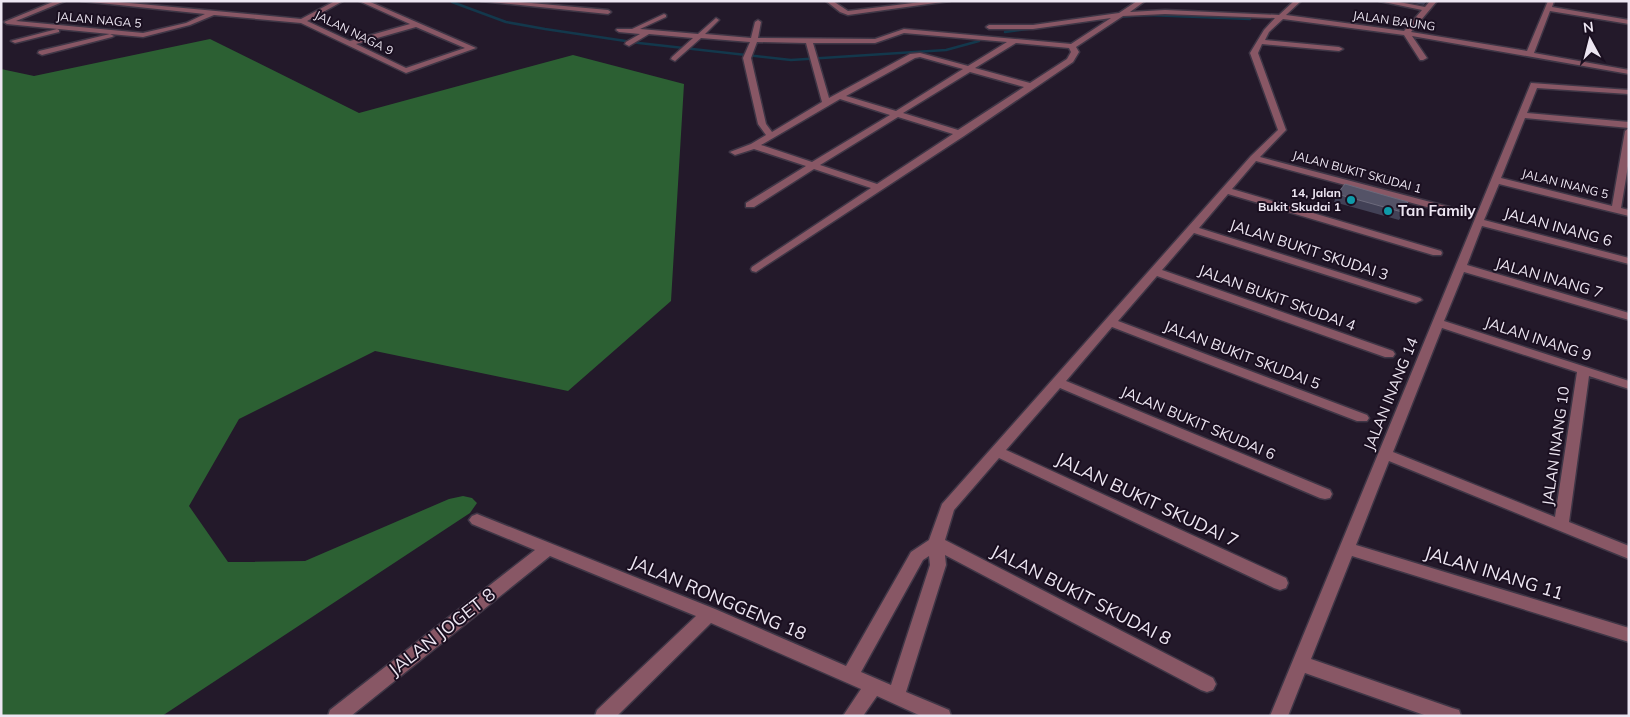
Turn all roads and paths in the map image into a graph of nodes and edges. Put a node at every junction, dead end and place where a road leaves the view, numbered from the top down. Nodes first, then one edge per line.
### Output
1 (62, 1) edge
2 (84, 1) edge
3 (193, 1) edge
4 (325, 1) edge
5 (340, 1) edge
6 (362, 1) edge
7 (484, 1) edge
8 (829, 1) edge
9 (947, 1) edge
10 (1142, 1) edge
11 (1298, 1) edge
12 (1382, 1) edge
13 (1434, 1) edge
14 (1551, 1) edge
15 (175, 9) junction
16 (1549, 9) junction
17 (1426, 10) junction
18 (215, 12) junction
19 (608, 12) dead end
20 (664, 16) dead end
21 (1120, 16) junction
22 (1280, 17) junction
23 (291, 19) junction
24 (716, 20) dead end
25 (302, 21) junction
26 (758, 22) dead end
27 (1629, 22) edge
28 (418, 24) junction
29 (988, 27) dead end
30 (69, 28) junction
31 (619, 30) dead end
32 (632, 30) junction
33 (649, 31) junction
34 (120, 33) junction
35 (1406, 33) junction
36 (698, 36) junction
37 (754, 40) junction
38 (809, 40) junction
39 (15, 41) dead end
40 (1014, 41) junction
41 (1261, 42) junction
42 (632, 43) dead end
43 (348, 44) junction
44 (1072, 46) junction
45 (1339, 48) dead end
46 (42, 53) dead end
47 (1530, 54) junction
48 (1423, 58) dead end
49 (675, 59) dead end
50 (969, 70) junction
51 (1629, 72) edge
52 (1030, 86) junction
53 (1629, 92) edge
54 (839, 96) junction
55 (826, 103) junction
56 (899, 114) junction
57 (1522, 115) junction
58 (1629, 125) edge
59 (1629, 131) edge
60 (961, 134) junction
61 (771, 136) junction
62 (754, 146) junction
63 (734, 152) dead end
64 (1254, 158) junction
65 (811, 166) junction
66 (1496, 180) junction
67 (879, 188) junction
68 (1226, 190) junction
69 (750, 205) dead end
70 (1616, 210) junction
71 (1453, 211) dead end
72 (1629, 213) edge
73 (1479, 222) junction
74 (1192, 229) junction
75 (1437, 253) dead end
76 (1629, 261) edge
77 (1460, 267) junction
78 (756, 269) dead end
79 (1155, 271) junction
80 (1416, 300) dead end
81 (1629, 316) edge
82 (1110, 322) junction
83 (1438, 323) junction
84 (1389, 354) dead end
85 (1584, 370) junction
86 (1058, 382) junction
87 (1629, 385) edge
88 (1362, 418) dead end
89 (997, 451) junction
90 (1385, 454) junction
91 (1325, 494) dead end
92 (477, 520) dead end
93 (1561, 526) junction
94 (936, 543) junction
95 (1347, 548) junction
96 (548, 549) junction
97 (1629, 553) edge
98 (1280, 584) dead end
99 (709, 614) junction
100 (1629, 636) edge
101 (1300, 663) junction
102 (850, 676) junction
103 (1207, 684) dead end
104 (873, 686) junction
105 (896, 696) junction
106 (337, 716) edge
107 (604, 716) edge
108 (852, 716) edge
109 (942, 716) edge
110 (1279, 716) edge
111 (1452, 716) edge

1 - 30 street, JALAN NAGA 5
2 - 15 street, JALAN NAGA 9
3 - 15 street
4 - 23 street
5 - 25 street
6 - 28 street
7 - 19 street
8 - 9 street
10 - 21 street
11 - 22 street
12 - 17 street
13 - 17 street
14 - 16 street
15 - 18 street, JALAN NAGA 9
16 - 27 street
16 - 47 street
17 - 35 street
18 - 23 street, JALAN NAGA 9
18 - 34 street, JALAN NAGA 5
20 - 32 street
21 - 22 street, JALAN BAUNG
21 - 29 street, JALAN BAUNG
21 - 44 street
22 - 35 street, JALAN BAUNG
22 - 41 street
23 - 25 street, JALAN NAGA 9
24 - 36 street
25 - 43 street, JALAN NAGA 9
26 - 37 street
28 - 43 street
28 - 43 street, JALAN NAGA 9
30 - 34 street, JALAN NAGA 5
30 - 39 street
31 - 32 street
32 - 33 street
33 - 36 street
33 - 42 street
34 - 46 street
35 - 47 street, JALAN BAUNG
35 - 48 street
36 - 37 street
36 - 49 street
37 - 38 street
37 - 61 street
38 - 40 street
38 - 55 street
40 - 44 street
40 - 50 street
41 - 45 street
41 - 64 street
44 - 52 street
47 - 51 street, JALAN BAUNG
50 - 52 street
50 - 54 street
50 - 56 street
52 - 60 street
53 - 57 street, JALAN INANG 14
54 - 55 street
54 - 56 street
55 - 61 street
56 - 60 street
56 - 65 street
57 - 58 street
57 - 66 street, JALAN INANG 14
59 - 70 street
60 - 67 street
61 - 62 street
62 - 63 street
62 - 65 street
64 - 68 street
64 - 71 street, JALAN BUKIT SKUDAI 1
65 - 67 street
65 - 69 street
66 - 70 street, JALAN INANG 5
66 - 73 street, JALAN INANG 14
67 - 78 street
68 - 74 street
68 - 75 street
70 - 72 street, JALAN INANG 5
73 - 76 street, JALAN INANG 6
73 - 77 street, JALAN INANG 14
74 - 79 street
74 - 80 street, JALAN BUKIT SKUDAI 3
77 - 81 street, JALAN INANG 7
77 - 83 street, JALAN INANG 14
79 - 82 street
79 - 84 street, JALAN BUKIT SKUDAI 4
82 - 86 street
82 - 88 street, JALAN BUKIT SKUDAI 5
83 - 85 street, JALAN INANG 9
83 - 90 street, JALAN INANG 14
85 - 87 street, JALAN INANG 9
85 - 93 street, JALAN INANG 10
86 - 89 street
86 - 91 street, JALAN BUKIT SKUDAI 6
89 - 94 street
89 - 98 street, JALAN BUKIT SKUDAI 7
90 - 93 street
90 - 95 street, JALAN INANG 14
92 - 96 street, JALAN RONGGENG 18
93 - 97 street
94 - 102 street
94 - 103 street, JALAN BUKIT SKUDAI 8
94 - 105 street
95 - 100 street, JALAN INANG 11
95 - 101 street, JALAN INANG 14
96 - 99 street, JALAN RONGGENG 18
96 - 106 street, JALAN JOGET 8
99 - 102 street, JALAN RONGGENG 18
99 - 107 street
101 - 110 street, JALAN INANG 14
101 - 111 street
102 - 104 street, JALAN RONGGENG 18
104 - 105 street, JALAN RONGGENG 18
104 - 108 street
105 - 109 street, JALAN RONGGENG 18

